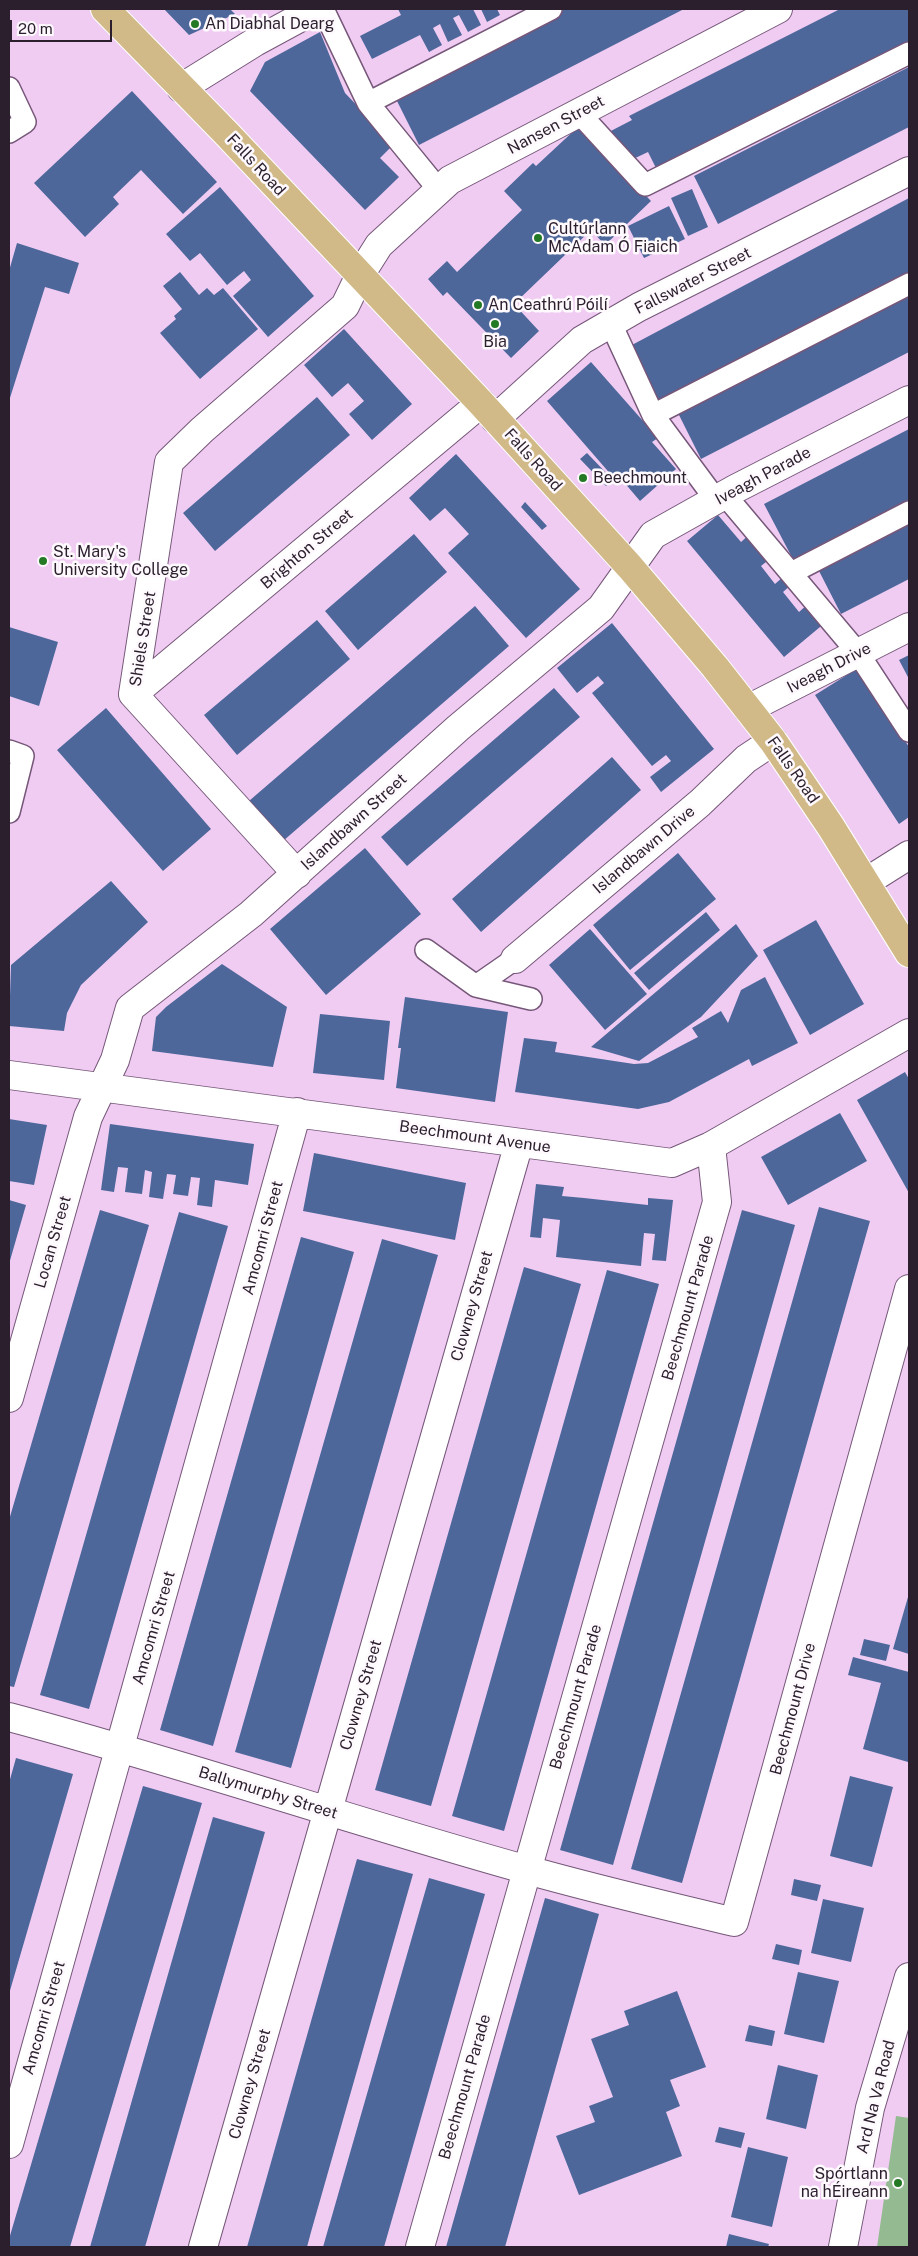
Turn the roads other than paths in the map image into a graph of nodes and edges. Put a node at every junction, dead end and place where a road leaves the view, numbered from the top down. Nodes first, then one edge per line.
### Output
1 (105, 9) edge
2 (316, 9) edge
3 (323, 9) edge
4 (551, 9) edge
5 (778, 9) edge
6 (909, 53) edge
7 (9, 88) edge
8 (182, 88) junction
9 (368, 103) junction
10 (579, 112) junction
11 (17, 127) edge
12 (909, 171) edge
13 (439, 190) junction
14 (360, 275) junction
15 (909, 284) edge
16 (611, 324) junction
17 (909, 400) edge
18 (488, 411) junction
19 (653, 415) junction
20 (721, 497) junction
21 (909, 512) edge
22 (630, 567) junction
23 (791, 573) junction
24 (909, 626) edge
25 (858, 653) junction
26 (134, 694) junction
27 (748, 709) junction
28 (909, 731) edge
29 (773, 741) junction
30 (9, 751) edge
31 (9, 812) edge
32 (909, 855) edge
33 (297, 874) junction
34 (866, 882) junction
35 (426, 950) dead end
36 (909, 953) edge
37 (515, 959) joint
38 (476, 986) junction
39 (531, 999) dead end
40 (909, 1033) edge
41 (9, 1075) edge
42 (102, 1088) junction
43 (297, 1112) junction
44 (518, 1143) junction
45 (711, 1146) junction
46 (909, 1289) edge
47 (9, 1398) edge
48 (9, 1717) edge
49 (119, 1747) junction
50 (328, 1812) junction
51 (526, 1870) junction
52 (909, 1977) edge
53 (9, 2144) edge
54 (203, 2247) edge
55 (420, 2247) edge
56 (843, 2247) edge

1 - 8 main road, Falls Road
2 - 8 street
3 - 9 lane
4 - 9 lane
5 - 10 street, Nansen Street
6 - 10 lane
7 - 11 lane
8 - 14 main road, Falls Road
9 - 13 lane
10 - 13 street, Nansen Street
12 - 16 street, Fallswater Street
13 - 14 street, Nansen Street
14 - 18 main road, Falls Road
14 - 26 street, Shiels Street
15 - 19 lane
16 - 18 street, Fallswater Street
16 - 19 lane
17 - 20 street, Iveagh Parade
18 - 22 main road, Falls Road
18 - 26 street, Brighton Street
19 - 20 lane
20 - 22 street, Iveagh Parade
20 - 23 lane
21 - 23 lane
22 - 27 main road, Falls Road
22 - 33 street, Islandbawn Street
23 - 25 lane
24 - 25 street, Iveagh Drive
25 - 27 street, Iveagh Drive
25 - 28 lane
26 - 33 street, Shiels Street
27 - 29 main road, Falls Road
29 - 34 main road, Falls Road
29 - 37 street, Islandbawn Drive
30 - 31 lane
32 - 34 street
33 - 42 street, Islandbawn Street
34 - 36 main road, Falls Road
35 - 38 lane
37 - 38 lane
38 - 39 lane
40 - 45 street, Beechmount Avenue
41 - 42 street, Beechmount Avenue
42 - 43 street, Beechmount Avenue
42 - 47 street, Locan Street
43 - 44 street, Beechmount Avenue
43 - 49 street, Amcomri Street
44 - 45 street, Beechmount Avenue
44 - 50 street, Clowney Street
45 - 51 street, Beechmount Parade
46 - 51 street, Beechmount Drive
48 - 49 street, Ballymurphy Street
49 - 50 street, Ballymurphy Street
49 - 53 street, Amcomri Street
50 - 51 street, Ballymurphy Street
50 - 54 street, Clowney Street
51 - 55 street, Beechmount Parade
52 - 56 street, Ard Na Va Road

